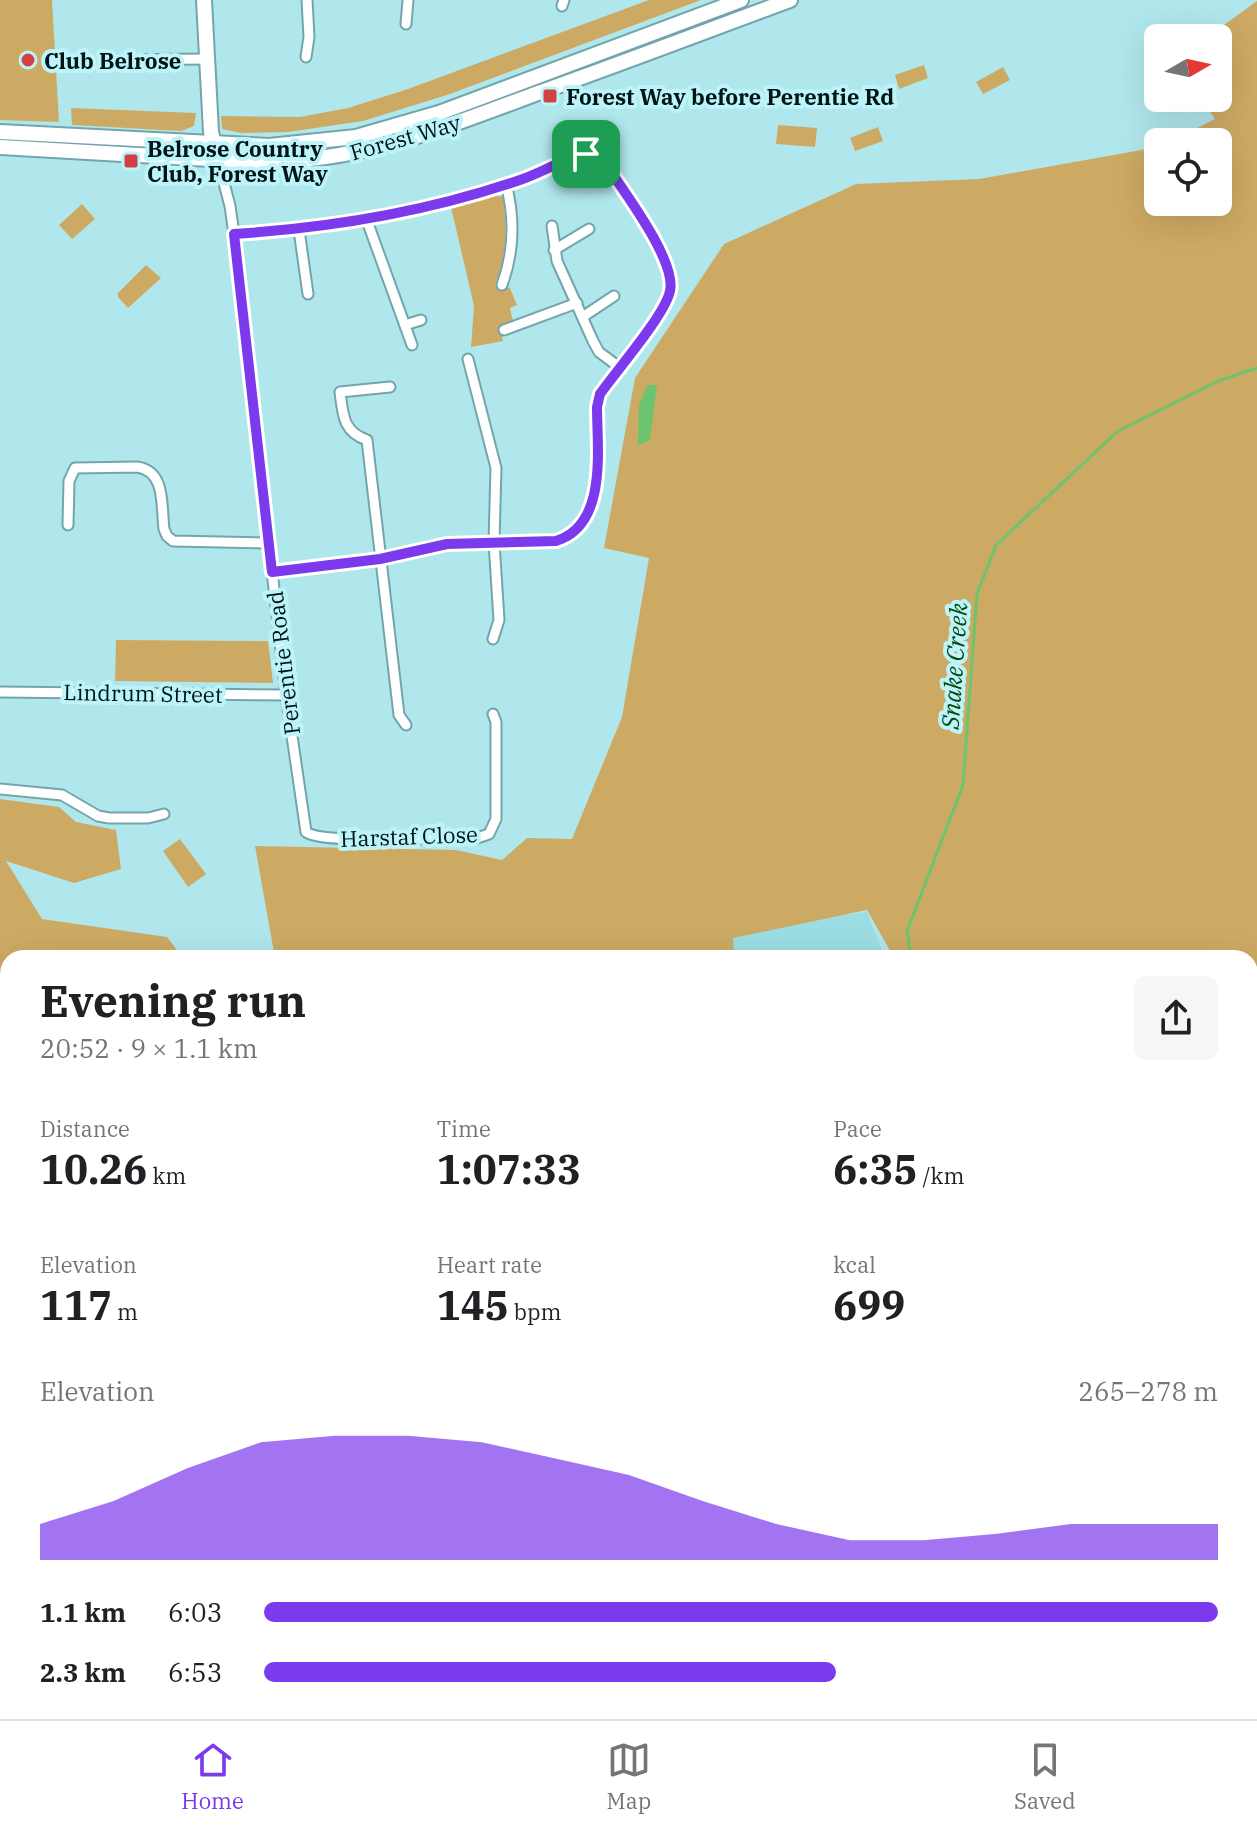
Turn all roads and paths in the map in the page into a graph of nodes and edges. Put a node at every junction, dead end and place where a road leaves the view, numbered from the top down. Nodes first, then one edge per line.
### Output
1 (204, 0) edge
2 (307, 0) edge
3 (408, 0) edge
4 (741, 0) edge
5 (790, 0) edge
6 (406, 24) dead end
7 (306, 57) dead end
8 (207, 59) junction
9 (105, 60) dead end
10 (0, 132) edge
11 (213, 144) junction
12 (0, 147) edge
13 (218, 160) junction
14 (506, 184) junction
15 (366, 218) junction
16 (552, 226) dead end
17 (589, 229) dead end
18 (299, 230) junction
19 (234, 234) junction
20 (554, 250) junction
21 (502, 285) dead end
22 (308, 294) dead end
23 (614, 296) dead end
24 (577, 303) junction
25 (584, 316) junction
26 (421, 320) dead end
27 (405, 325) junction
28 (504, 330) dead end
29 (412, 345) dead end
30 (468, 359) dead end
31 (619, 367) junction
32 (390, 387) dead end
33 (68, 525) dead end
34 (494, 542) junction
35 (269, 543) junction
36 (380, 559) junction
37 (272, 572) junction
38 (493, 639) dead end
39 (0, 692) edge
40 (286, 695) junction
41 (493, 714) dead end
42 (406, 725) dead end
43 (0, 789) edge
44 (164, 814) dead end
45 (306, 832) joint

1 - 8 main road
2 - 7 street
3 - 6 street
4 - 11 main road, Forest Way
5 - 13 main road, Forest Way
8 - 9 street
8 - 11 main road
10 - 11 main road, Forest Way
11 - 13 main road
12 - 13 main road, Forest Way
13 - 19 street, Perentie Road
14 - 15 street
14 - 21 street
14 - 31 street
15 - 18 street
15 - 27 street
16 - 20 street
17 - 20 street
18 - 19 street
18 - 22 street
19 - 35 street, Perentie Road
20 - 24 street
23 - 25 street
24 - 25 street
24 - 28 street
25 - 31 street
26 - 27 street
27 - 29 street
30 - 34 street
31 - 34 street
32 - 36 street
33 - 35 street
34 - 36 street
34 - 38 street
35 - 37 street, Perentie Road
36 - 37 street
36 - 42 street
37 - 40 street, Perentie Road
39 - 40 street, Lindrum Street
40 - 45 street, Perentie Road
41 - 45 street, Harstaf Close
43 - 44 street

